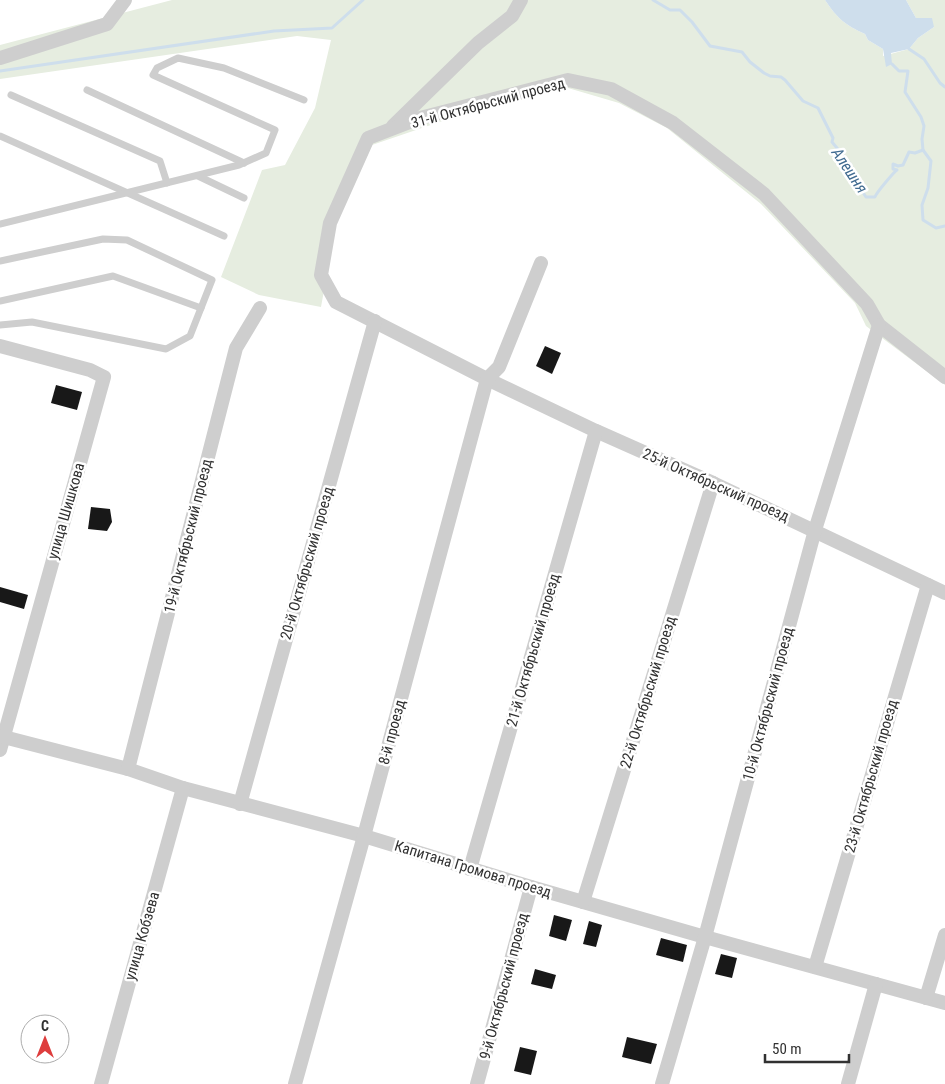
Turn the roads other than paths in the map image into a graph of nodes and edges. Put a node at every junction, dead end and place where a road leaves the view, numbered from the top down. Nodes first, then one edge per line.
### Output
1 (125, 0) edge
2 (521, 0) edge
3 (0, 58) edge
4 (87, 90) dead end
5 (11, 95) dead end
6 (304, 100) dead end
7 (389, 130) junction
8 (0, 136) edge
9 (244, 163) junction
10 (197, 175) junction
11 (167, 183) junction
12 (127, 193) junction
13 (244, 198) dead end
14 (0, 224) edge
15 (224, 236) dead end
16 (0, 261) edge
17 (542, 264) dead end
18 (0, 301) edge
19 (336, 302) joint
20 (201, 308) junction
21 (260, 308) dead end
22 (375, 321) junction
23 (0, 325) edge
24 (879, 326) junction
25 (0, 346) edge
26 (945, 377) edge
27 (487, 379) junction
28 (596, 431) junction
29 (713, 483) junction
30 (815, 530) junction
31 (928, 585) junction
32 (945, 594) edge
33 (1, 741) edge
34 (128, 769) junction
35 (183, 788) junction
36 (240, 804) junction
37 (364, 836) junction
38 (470, 869) junction
39 (531, 887) junction
40 (583, 902) junction
41 (945, 935) edge
42 (705, 938) junction
43 (815, 967) junction
44 (876, 984) junction
45 (926, 998) junction
46 (945, 1002) edge
47 (101, 1084) edge
48 (295, 1084) edge
49 (477, 1084) edge
50 (662, 1084) edge
51 (848, 1084) edge

1 - 3 street
2 - 7 street
4 - 9 lane
5 - 11 lane
6 - 9 lane
7 - 19 street, 31-й Октябрьский проезд
7 - 24 street, 31-й Октябрьский проезд
8 - 12 lane
9 - 10 lane
10 - 11 lane
10 - 13 lane
11 - 12 lane
12 - 14 lane
12 - 15 lane
16 - 20 lane
17 - 27 street
18 - 20 lane
19 - 22 street, 25-й Октябрьский проезд
20 - 23 lane
21 - 34 street, 19-й Октябрьский проезд
22 - 27 street, 25-й Октябрьский проезд
22 - 36 street, 20-й Октябрьский проезд
24 - 26 street, 31-й Октябрьский проезд
24 - 30 street, 10-й Октябрьский проезд
25 - 33 street, улица Шишкова
27 - 28 street, 25-й Октябрьский проезд
27 - 37 street, 8-й проезд
28 - 29 street, 25-й Октябрьский проезд
28 - 38 street, 21-й Октябрьский проезд
29 - 30 street, 25-й Октябрьский проезд
29 - 40 street, 22-й Октябрьский проезд
30 - 31 street, 25-й Октябрьский проезд
30 - 42 street, 10-й Октябрьский проезд
31 - 32 street, 25-й Октябрьский проезд
31 - 43 street, 23-й Октябрьский проезд
33 - 34 street, Капитана Громова проезд
34 - 35 street, Капитана Громова проезд
35 - 36 street, Капитана Громова проезд
35 - 47 street, улица Кобзева
36 - 37 street, Капитана Громова проезд
37 - 38 street, Капитана Громова проезд
37 - 48 street, 8-й проезд
38 - 39 street, Капитана Громова проезд
39 - 40 street, Капитана Громова проезд
39 - 49 street, 9-й Октябрьский проезд
40 - 42 street, Капитана Громова проезд
41 - 45 street
42 - 43 street, Капитана Громова проезд
42 - 50 street, 10-й Октябрьский проезд
43 - 44 street, Капитана Громова проезд
44 - 45 street, Капитана Громова проезд
44 - 51 street
45 - 46 street, Капитана Громова проезд

